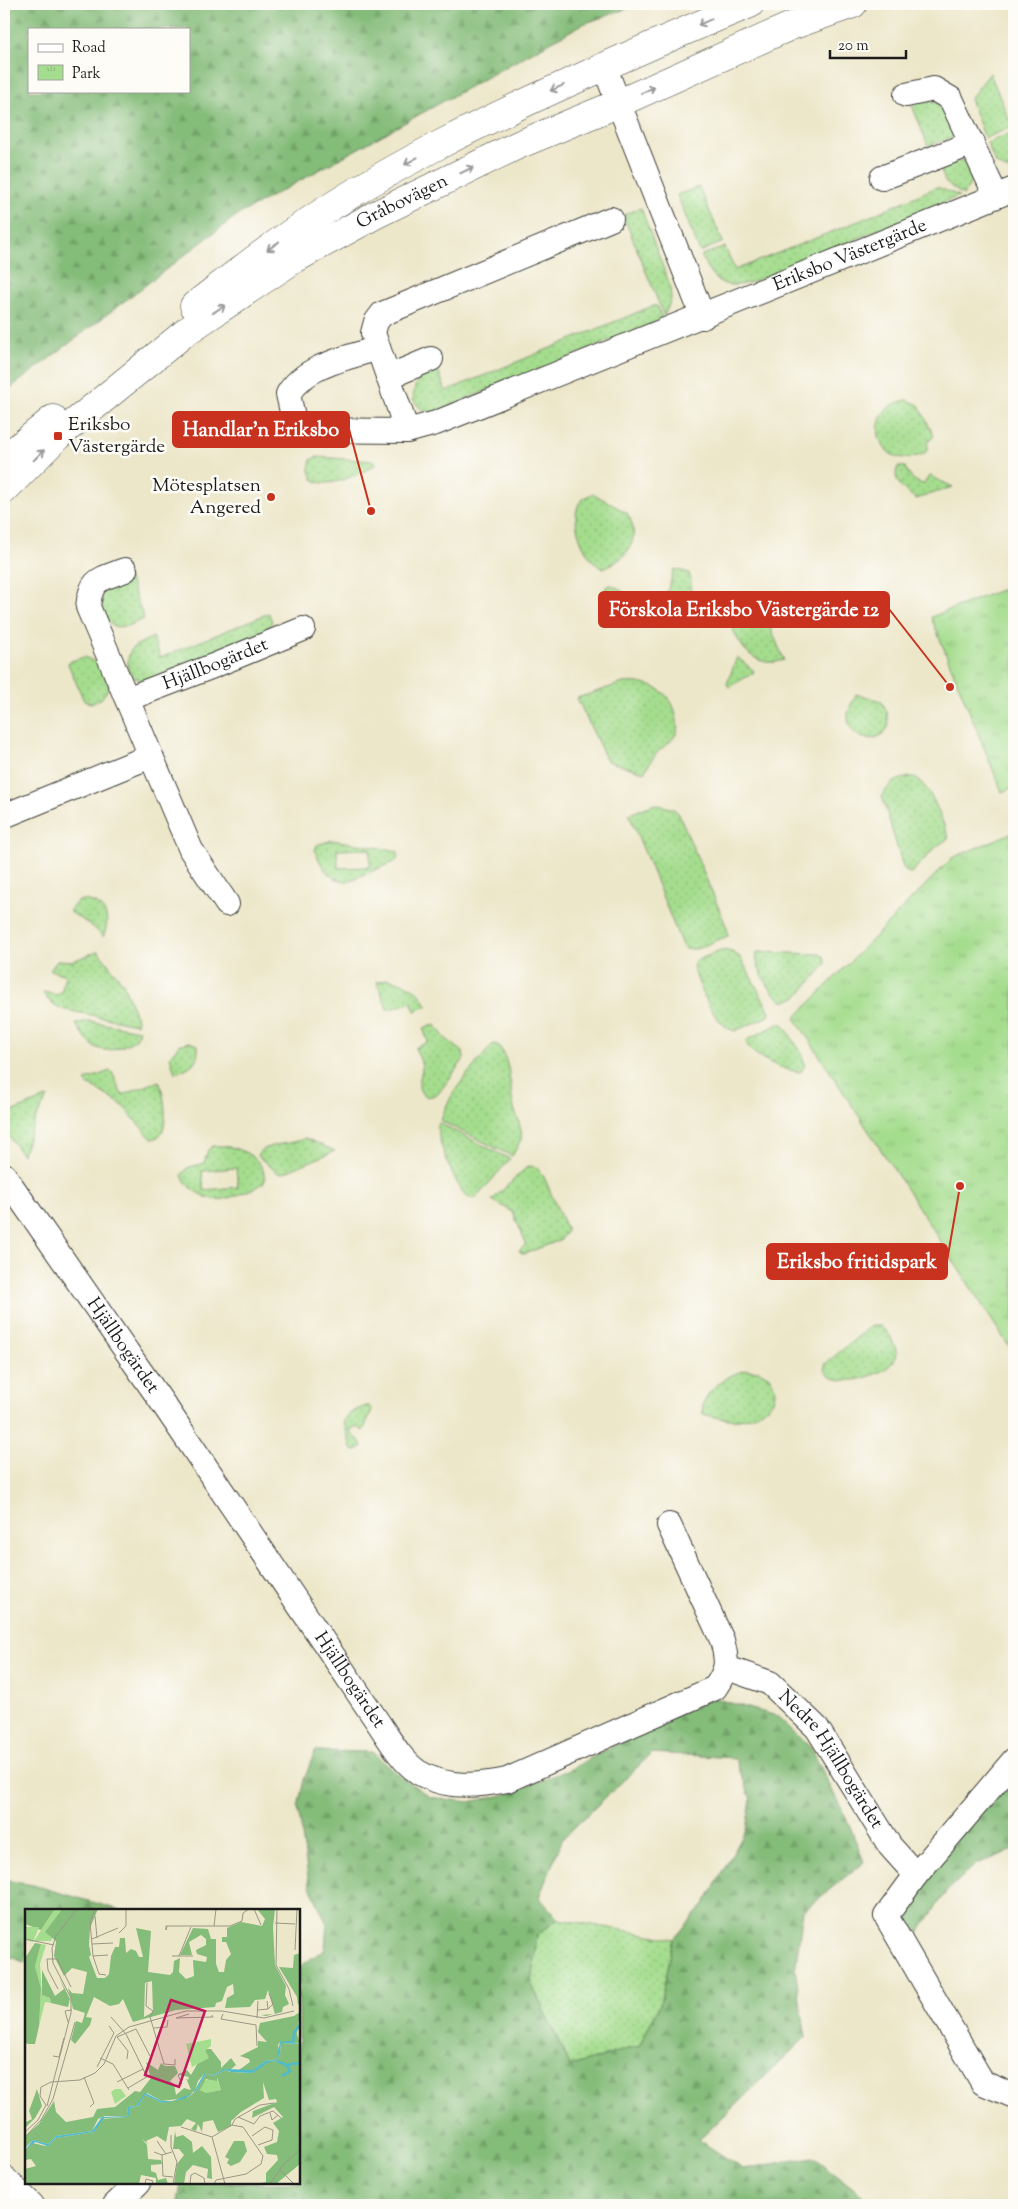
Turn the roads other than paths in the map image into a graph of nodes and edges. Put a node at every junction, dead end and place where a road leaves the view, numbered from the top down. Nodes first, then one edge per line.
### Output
1 (750, 4) edge
2 (853, 4) edge
3 (604, 66) junction
4 (906, 95) dead end
5 (617, 104) junction
6 (973, 143) junction
7 (882, 178) dead end
8 (1005, 192) edge
9 (611, 219) dead end
10 (703, 317) junction
11 (378, 348) junction
12 (431, 359) dead end
13 (388, 377) junction
14 (407, 431) junction
15 (4, 459) edge
16 (4, 490) edge
17 (124, 570) dead end
18 (303, 629) dead end
19 (127, 699) junction
20 (152, 756) junction
21 (4, 816) edge
22 (227, 904) dead end
23 (4, 1175) edge
24 (670, 1524) dead end
25 (727, 1668) junction
26 (1014, 1760) edge
27 (916, 1875) junction
28 (1014, 2096) edge
29 (4, 2178) edge
30 (137, 2184) edge
31 (32, 2205) edge
32 (115, 2205) edge

1 -> 3 main road, Gråbovägen
5 -> 2 main road, Gråbovägen
3 - 5 street
3 -> 15 main road, Gråbovägen
4 - 6 street, Eriksbo Västergärde
5 - 10 street
16 -> 5 main road, Gråbovägen
6 - 7 street
6 - 8 street, Eriksbo Västergärde
8 - 10 street, Eriksbo Västergärde
9 - 11 street
10 - 14 street, Eriksbo Västergärde
11 - 13 street
11 - 14 street, Eriksbo Västergärde
12 - 13 street
13 - 14 street
17 - 19 street
18 - 19 street, Hjällbogärdet
19 - 20 street
20 - 21 street
20 - 22 street
23 - 25 street, Hjällbogärdet
24 - 25 street
25 - 27 street, Nedre Hjällbogärdet
26 - 27 street
27 - 28 street
29 - 31 street
30 - 32 street

